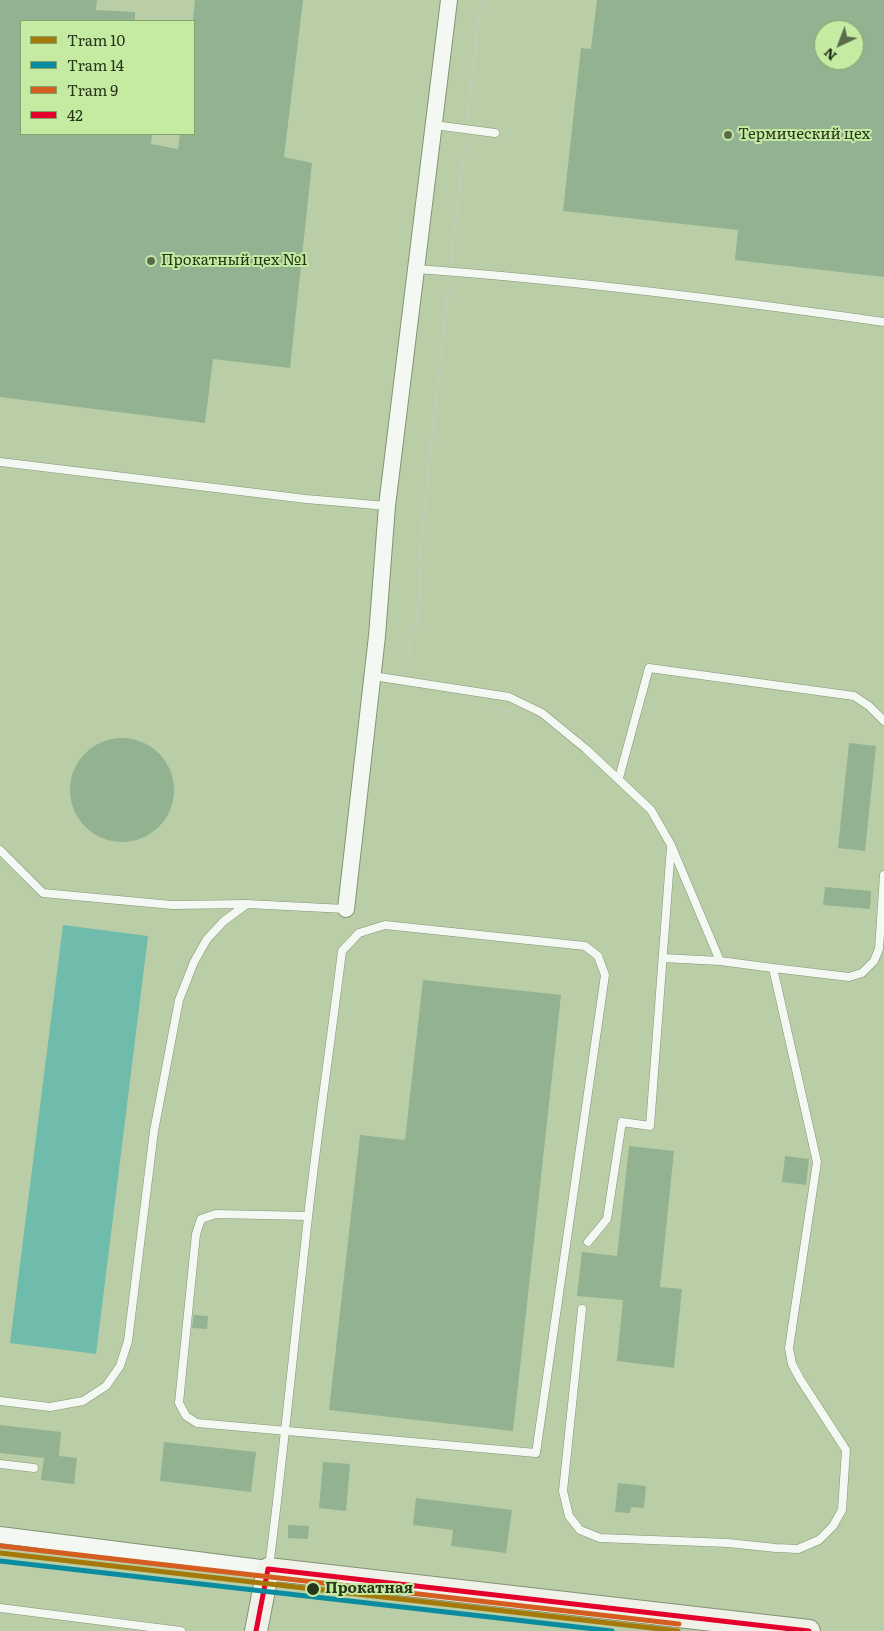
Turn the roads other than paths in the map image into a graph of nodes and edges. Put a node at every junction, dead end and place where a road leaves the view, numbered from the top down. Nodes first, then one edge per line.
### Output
1 (449, 0) edge
2 (434, 125) junction
3 (495, 132) dead end
4 (416, 269) junction
5 (884, 322) edge
6 (0, 462) edge
7 (387, 506) junction
8 (372, 676) junction
9 (884, 721) edge
10 (620, 778) junction
11 (671, 845) junction
12 (0, 850) edge
13 (884, 875) edge
14 (247, 904) junction
15 (346, 909) joint
16 (663, 958) junction
17 (720, 960) junction
18 (773, 968) junction
19 (308, 1216) junction
20 (588, 1242) dead end
21 (582, 1310) dead end
22 (0, 1401) edge
23 (285, 1432) junction
24 (0, 1464) edge
25 (34, 1468) dead end
26 (0, 1535) edge
27 (268, 1569) junction
28 (0, 1608) edge
29 (181, 1631) edge
30 (256, 1631) edge
31 (809, 1631) edge

1 - 2 street
2 - 3 lane
2 - 4 street
4 - 5 lane
4 - 7 street
6 - 7 lane
7 - 8 street
8 - 10 lane
8 - 15 street
9 - 10 lane
10 - 11 lane
11 - 16 lane
11 - 17 lane
12 - 14 lane
13 - 18 lane
14 - 15 lane
14 - 22 lane
16 - 17 lane
16 - 20 lane
17 - 18 lane
18 - 21 lane
19 - 23 lane
19 - 23 lane
19 - 23 lane
23 - 27 lane
24 - 25 lane
26 - 27 street
27 - 30 main road
27 - 31 main road
28 - 29 lane

